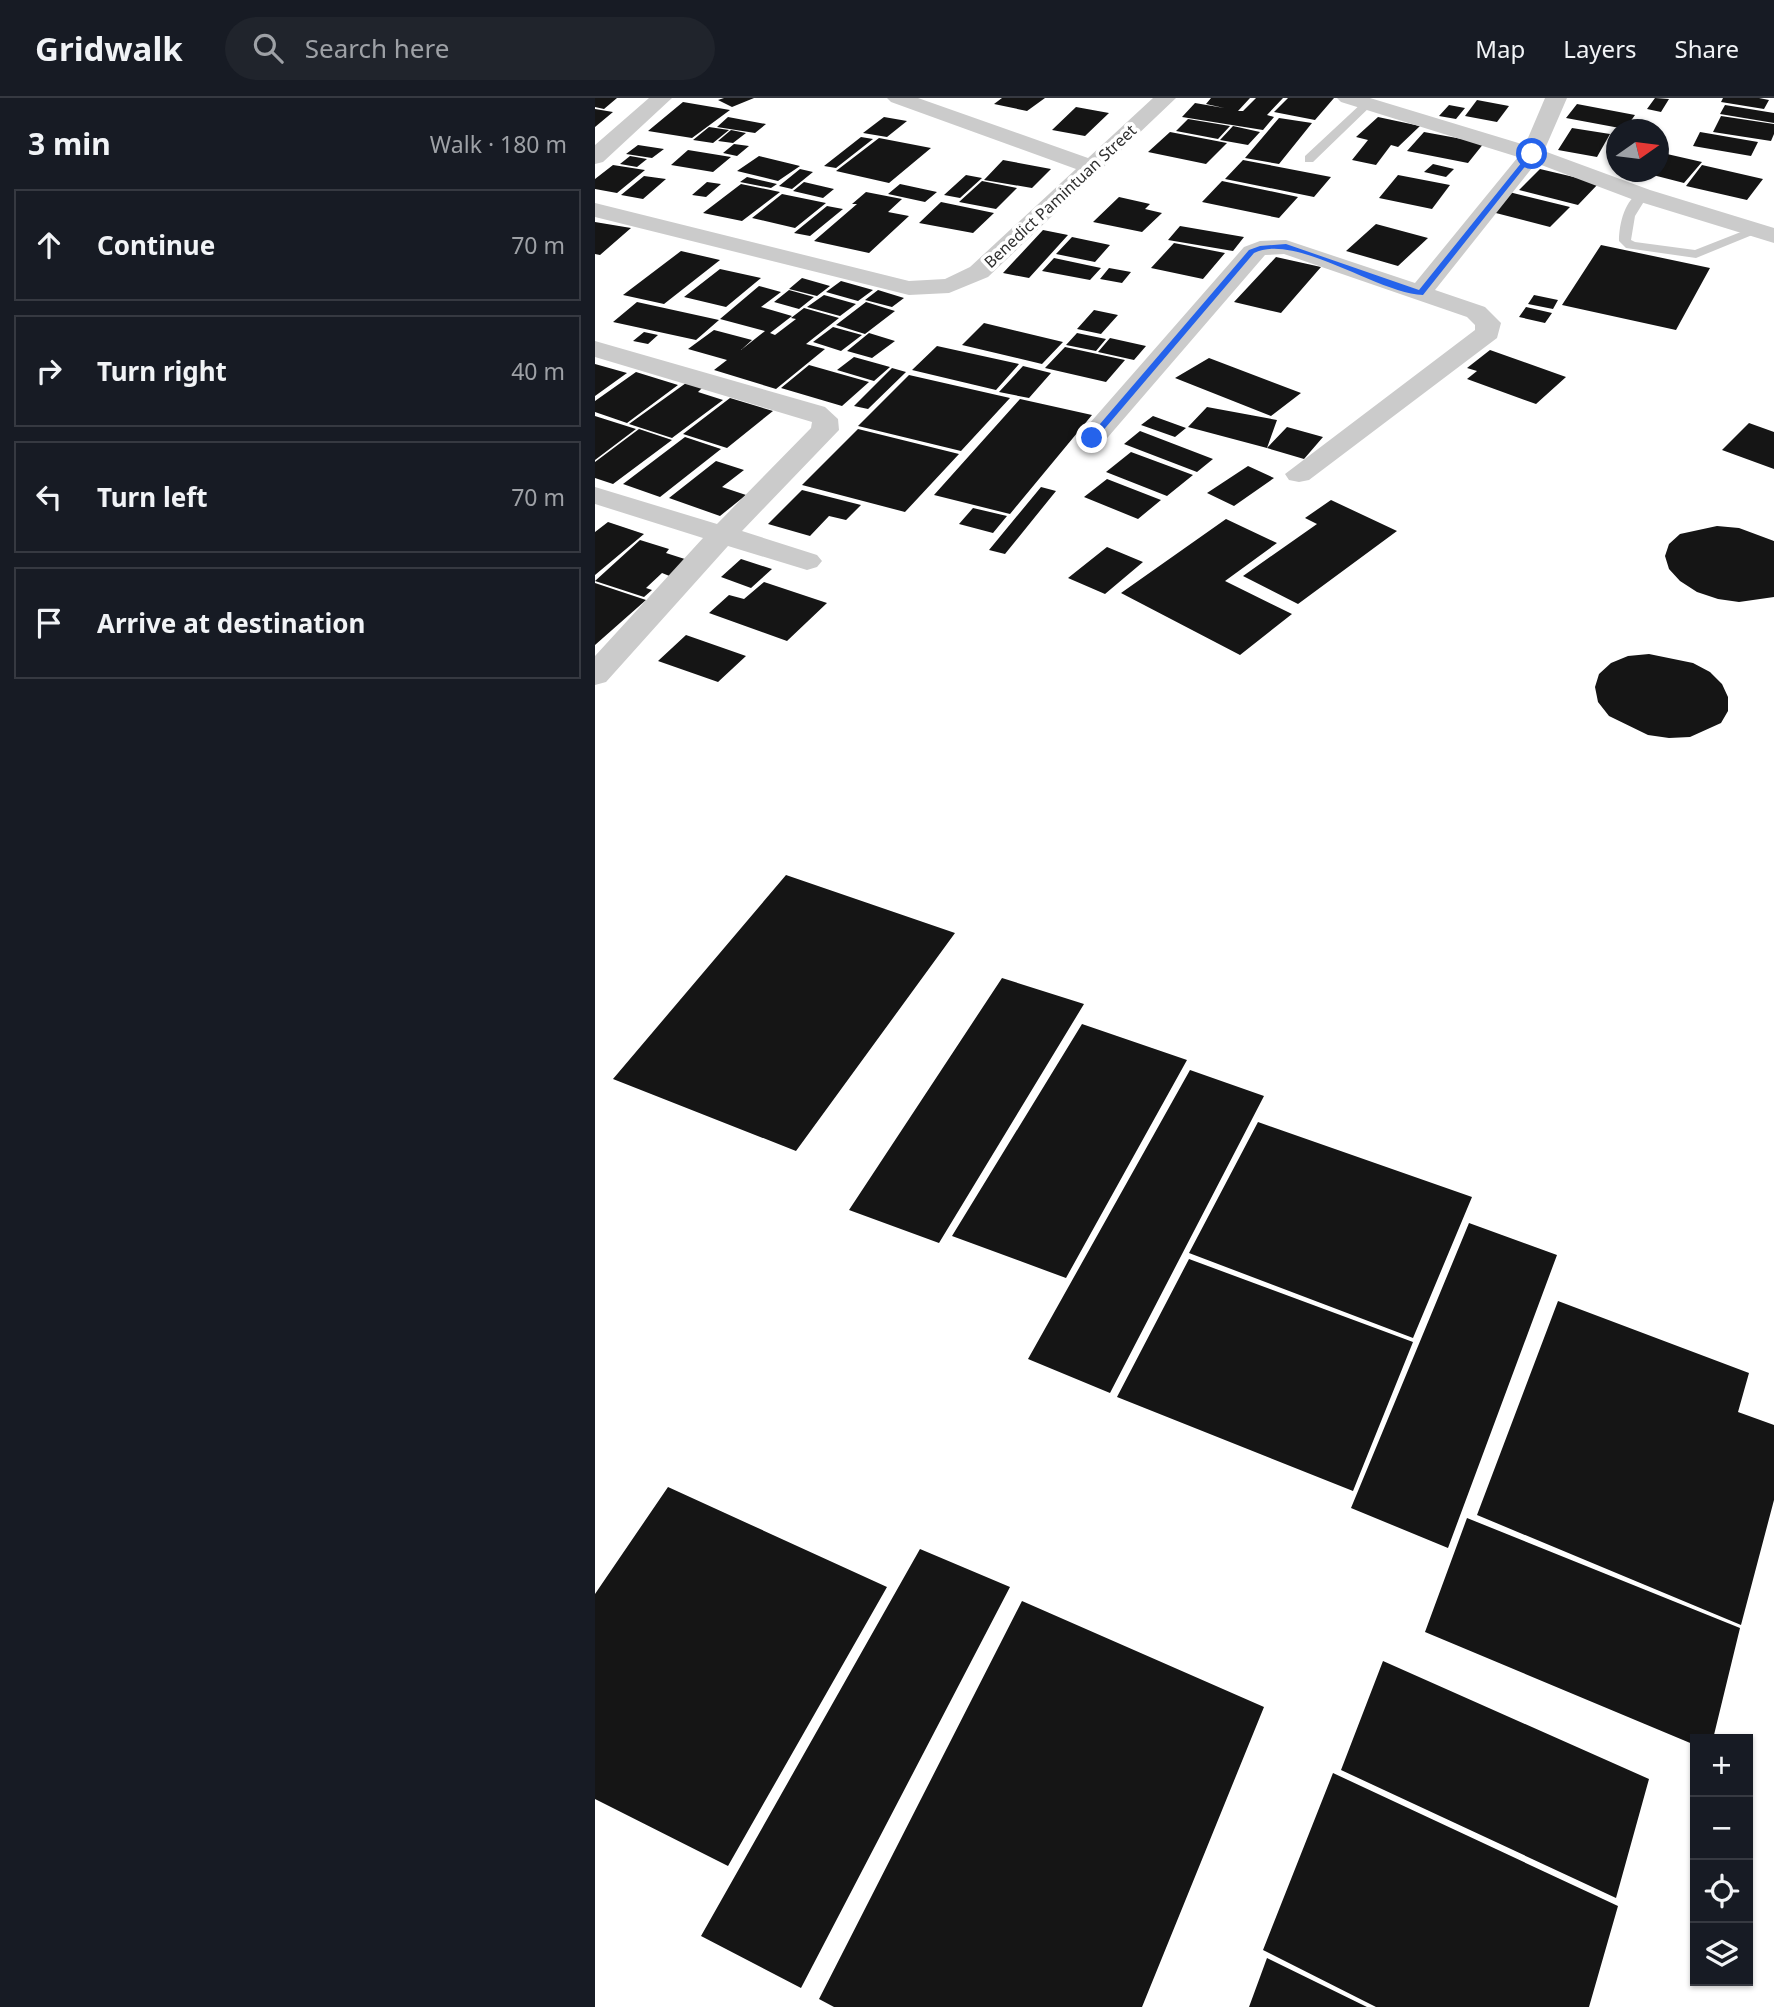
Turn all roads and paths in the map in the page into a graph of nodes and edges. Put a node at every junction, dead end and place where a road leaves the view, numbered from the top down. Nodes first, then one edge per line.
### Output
1 (661, 98) edge
2 (1165, 98) edge
3 (1556, 98) edge
4 (907, 99) edge
5 (1358, 101) edge
6 (1532, 154) junction
7 (595, 157) edge
8 (1309, 159) dead end
9 (1092, 167) junction
10 (1642, 195) junction
11 (595, 210) edge
12 (1765, 234) edge
13 (1420, 293) junction
14 (595, 349) edge
15 (1092, 438) dead end
16 (1299, 474) dead end
17 (595, 495) edge
18 (721, 536) junction
19 (807, 561) dead end
20 (595, 675) edge

1 - 7 street
2 - 9 street, Benedict Pamintuan Street
3 - 6 street
4 - 9 street
5 - 6 street
5 - 8 lane
6 - 10 street
6 - 13 street
9 - 11 street, Benedict Pamintuan Street
10 - 12 street
10 - 12 lane
13 - 15 street
13 - 16 street
14 - 18 street
17 - 18 street
18 - 19 street
18 - 20 street

